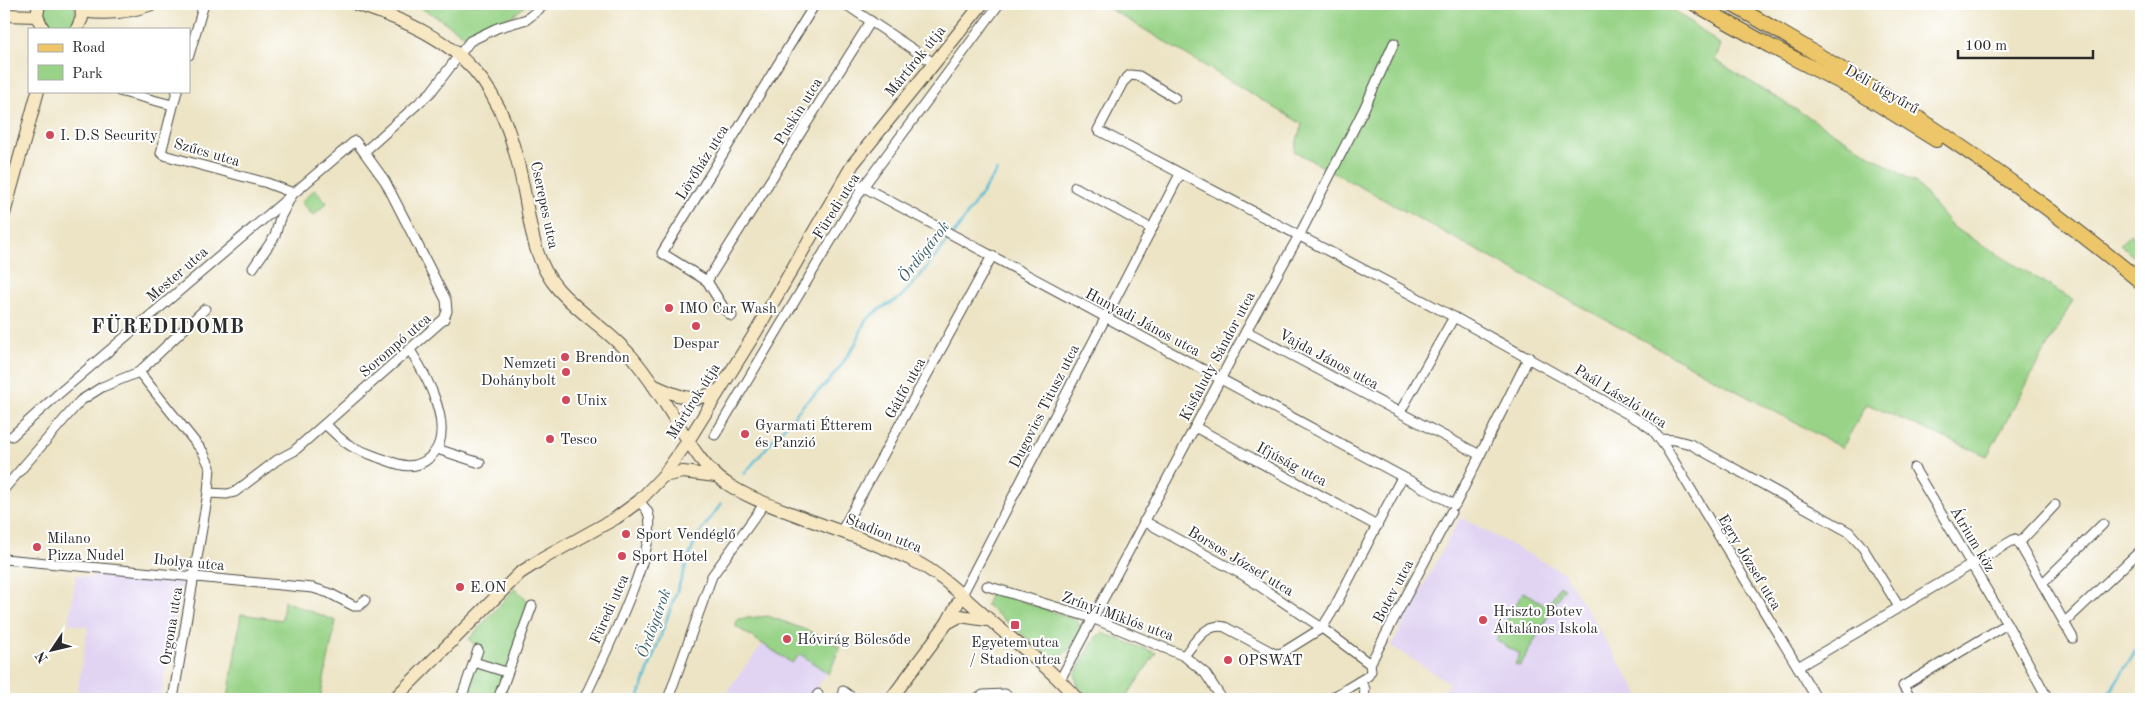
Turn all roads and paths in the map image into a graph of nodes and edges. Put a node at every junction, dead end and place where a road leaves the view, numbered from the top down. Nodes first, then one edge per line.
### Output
1 (152, 4) edge
2 (204, 4) edge
3 (356, 4) edge
4 (546, 4) edge
5 (815, 4) edge
6 (845, 4) edge
7 (982, 4) edge
8 (999, 4) edge
9 (1695, 4) edge
10 (1731, 4) edge
11 (82, 7) edge
12 (38, 10) edge
13 (4, 15) edge
14 (871, 22) junction
15 (43, 28) edge
16 (78, 28) edge
17 (1394, 43) dead end
18 (190, 52) edge
19 (460, 55) junction
20 (935, 64) junction
21 (38, 92) edge
22 (123, 92) edge
23 (177, 92) edge
24 (1175, 98) dead end
25 (172, 105) junction
26 (364, 152) junction
27 (1180, 174) junction
28 (845, 177) junction
29 (864, 187) junction
30 (1075, 187) dead end
31 (293, 193) junction
32 (2048, 208) junction
33 (4, 214) edge
34 (1152, 229) junction
35 (1299, 236) junction
36 (992, 256) junction
37 (253, 268) dead end
38 (707, 281) junction
39 (2141, 282) edge
40 (206, 309) dead end
41 (732, 316) dead end
42 (1106, 317) junction
43 (1454, 317) junction
44 (1246, 331) junction
45 (410, 350) junction
46 (1529, 357) junction
47 (139, 372) junction
48 (1220, 379) junction
49 (653, 385) junction
50 (720, 389) junction
51 (1400, 412) junction
52 (325, 424) junction
53 (1194, 427) junction
54 (12, 436) dead end
55 (715, 436) dead end
56 (1660, 438) junction
57 (688, 441) junction
58 (437, 449) junction
59 (1480, 455) junction
60 (480, 463) dead end
61 (1914, 468) dead end
62 (663, 476) junction
63 (716, 476) junction
64 (1402, 477) junction
65 (4, 489) edge
66 (208, 493) junction
67 (639, 501) junction
68 (765, 503) junction
69 (2055, 505) dead end
70 (1453, 508) junction
71 (1144, 521) junction
72 (2103, 524) dead end
73 (1377, 526) junction
74 (841, 532) junction
75 (2017, 541) junction
76 (2141, 550) edge
77 (4, 559) edge
78 (1972, 564) junction
79 (192, 576) junction
80 (2042, 584) junction
81 (987, 586) dead end
82 (962, 595) junction
83 (365, 600) dead end
84 (532, 606) dead end
85 (1899, 607) junction
86 (1092, 618) junction
87 (992, 622) junction
88 (947, 623) junction
89 (2064, 623) junction
90 (2007, 624) junction
91 (1322, 628) junction
92 (2073, 638) dead end
93 (478, 650) dead end
94 (1184, 656) junction
95 (474, 662) junction
96 (1370, 664) junction
97 (1798, 667) junction
98 (506, 672) junction
99 (1060, 680) junction
100 (1360, 681) junction
101 (843, 691) dead end
102 (173, 699) edge
103 (394, 699) edge
104 (461, 699) edge
105 (498, 699) edge
106 (584, 699) edge
107 (668, 699) edge
108 (854, 699) edge
109 (891, 699) edge
110 (977, 699) edge
111 (1011, 699) edge
112 (1077, 699) edge
113 (1222, 699) edge
114 (1330, 699) edge
115 (1364, 699) edge
116 (1817, 699) edge
117 (1911, 699) edge
118 (2048, 699) edge

1 - 11 street
2 - 18 street
3 - 19 street, Cserepes utca
4 - 19 street
5 - 38 street, Lövőház utca
6 - 14 street
7 - 20 street, Mártírok útja
8 - 29 street, Füredi utca
9 - 32 main road, Déli útgyűrű
10 - 32 main road, Déli útgyűrű
11 - 16 street
12 - 13 street
12 - 15 street
14 - 20 street
14 - 38 street, Puskin utca
17 - 35 street, Kisfaludy Sándor utca
19 - 26 street
19 - 49 street, Cserepes utca
20 - 28 street, Mártírok útja
21 - 33 street
22 - 25 street
23 - 25 street, Szűcs utca
24 - 27 street
25 - 31 street, Szűcs utca
26 - 31 street, Mester utca
26 - 45 street, Sorompó utca
27 - 34 street, Dugovics Titusz utca
27 - 35 street
28 - 29 street, Hunyadi János utca
28 - 50 street, Mártírok útja
29 - 36 street, Hunyadi János utca
29 - 55 street, Füredi utca
30 - 34 street
31 - 37 street, Mester utca
31 - 54 street, Mester utca
32 - 39 main road, Déli útgyűrű
34 - 42 street, Dugovics Titusz utca
35 - 43 street, Paál László utca
35 - 44 street, Kisfaludy Sándor utca
36 - 42 street, Hunyadi János utca
36 - 74 street, Gátfő utca
38 - 41 street, Lövőház utca
40 - 47 street
42 - 48 street, Hunyadi János utca
42 - 82 street, Dugovics Titusz utca
43 - 46 street, Paál László utca
43 - 51 street
44 - 48 street, Kisfaludy Sándor utca
44 - 51 street, Vajda János utca
45 - 52 street, Sorompó utca
45 - 58 street
46 - 56 street, Paál László utca
46 - 59 street, Botev utca
47 - 65 street
47 - 66 street, Orgona utca
48 - 53 street, Kisfaludy Sándor utca
48 - 64 street, Hunyadi János utca
49 - 50 street
49 - 57 street, Cserepes utca
50 - 57 street, Mártírok útja
51 - 59 street, Vajda János utca
52 - 58 street
52 - 66 street, Sorompó utca
53 - 71 street, Kisfaludy Sándor utca
53 - 73 street, Ifjúság utca
56 - 85 street, Paál László utca
56 - 97 street, Egry József utca
57 - 62 street, Mártírok útja
57 - 63 street, Stadion utca
58 - 60 street
59 - 70 street, Botev utca
61 - 78 street, Átrium köz
62 - 63 street
62 - 67 street, Mártírok útja
63 - 68 street, Stadion utca
64 - 70 street, Hunyadi János utca
64 - 73 street
66 - 79 street, Orgona utca
67 - 103 street, Mártírok útja
67 - 106 street, Füredi utca
68 - 74 street, Stadion utca
68 - 107 street
69 - 75 street
70 - 96 street, Botev utca
71 - 86 street, Kisfaludy Sándor utca
71 - 91 street, Borsos József utca
72 - 80 street
73 - 91 street
74 - 82 street, Stadion utca
75 - 78 street
75 - 80 street
76 - 89 street
77 - 79 street, Ibolya utca
78 - 85 street
78 - 90 street, Átrium köz
79 - 83 street, Ibolya utca
79 - 102 street, Orgona utca
80 - 89 street
81 - 86 street, Zrínyi Miklós utca
82 - 87 street, Stadion utca
82 - 88 street
84 - 98 street
85 - 97 street
86 - 94 street, Zrínyi Miklós utca
86 - 99 street, Kisfaludy Sándor utca
87 - 88 street
87 - 99 street, Stadion utca
88 - 109 street
89 - 92 street
90 - 117 street
90 - 118 street, Átrium köz
91 - 94 street
91 - 96 street, Borsos József utca
93 - 95 street
94 - 113 street, Zrínyi Miklós utca
95 - 98 street
95 - 104 street
96 - 100 street, Botev utca
97 - 116 street, Egry József utca
98 - 105 street
99 - 112 street, Stadion utca
100 - 114 street, Botev utca
100 - 115 street
101 - 108 street
110 - 111 street

